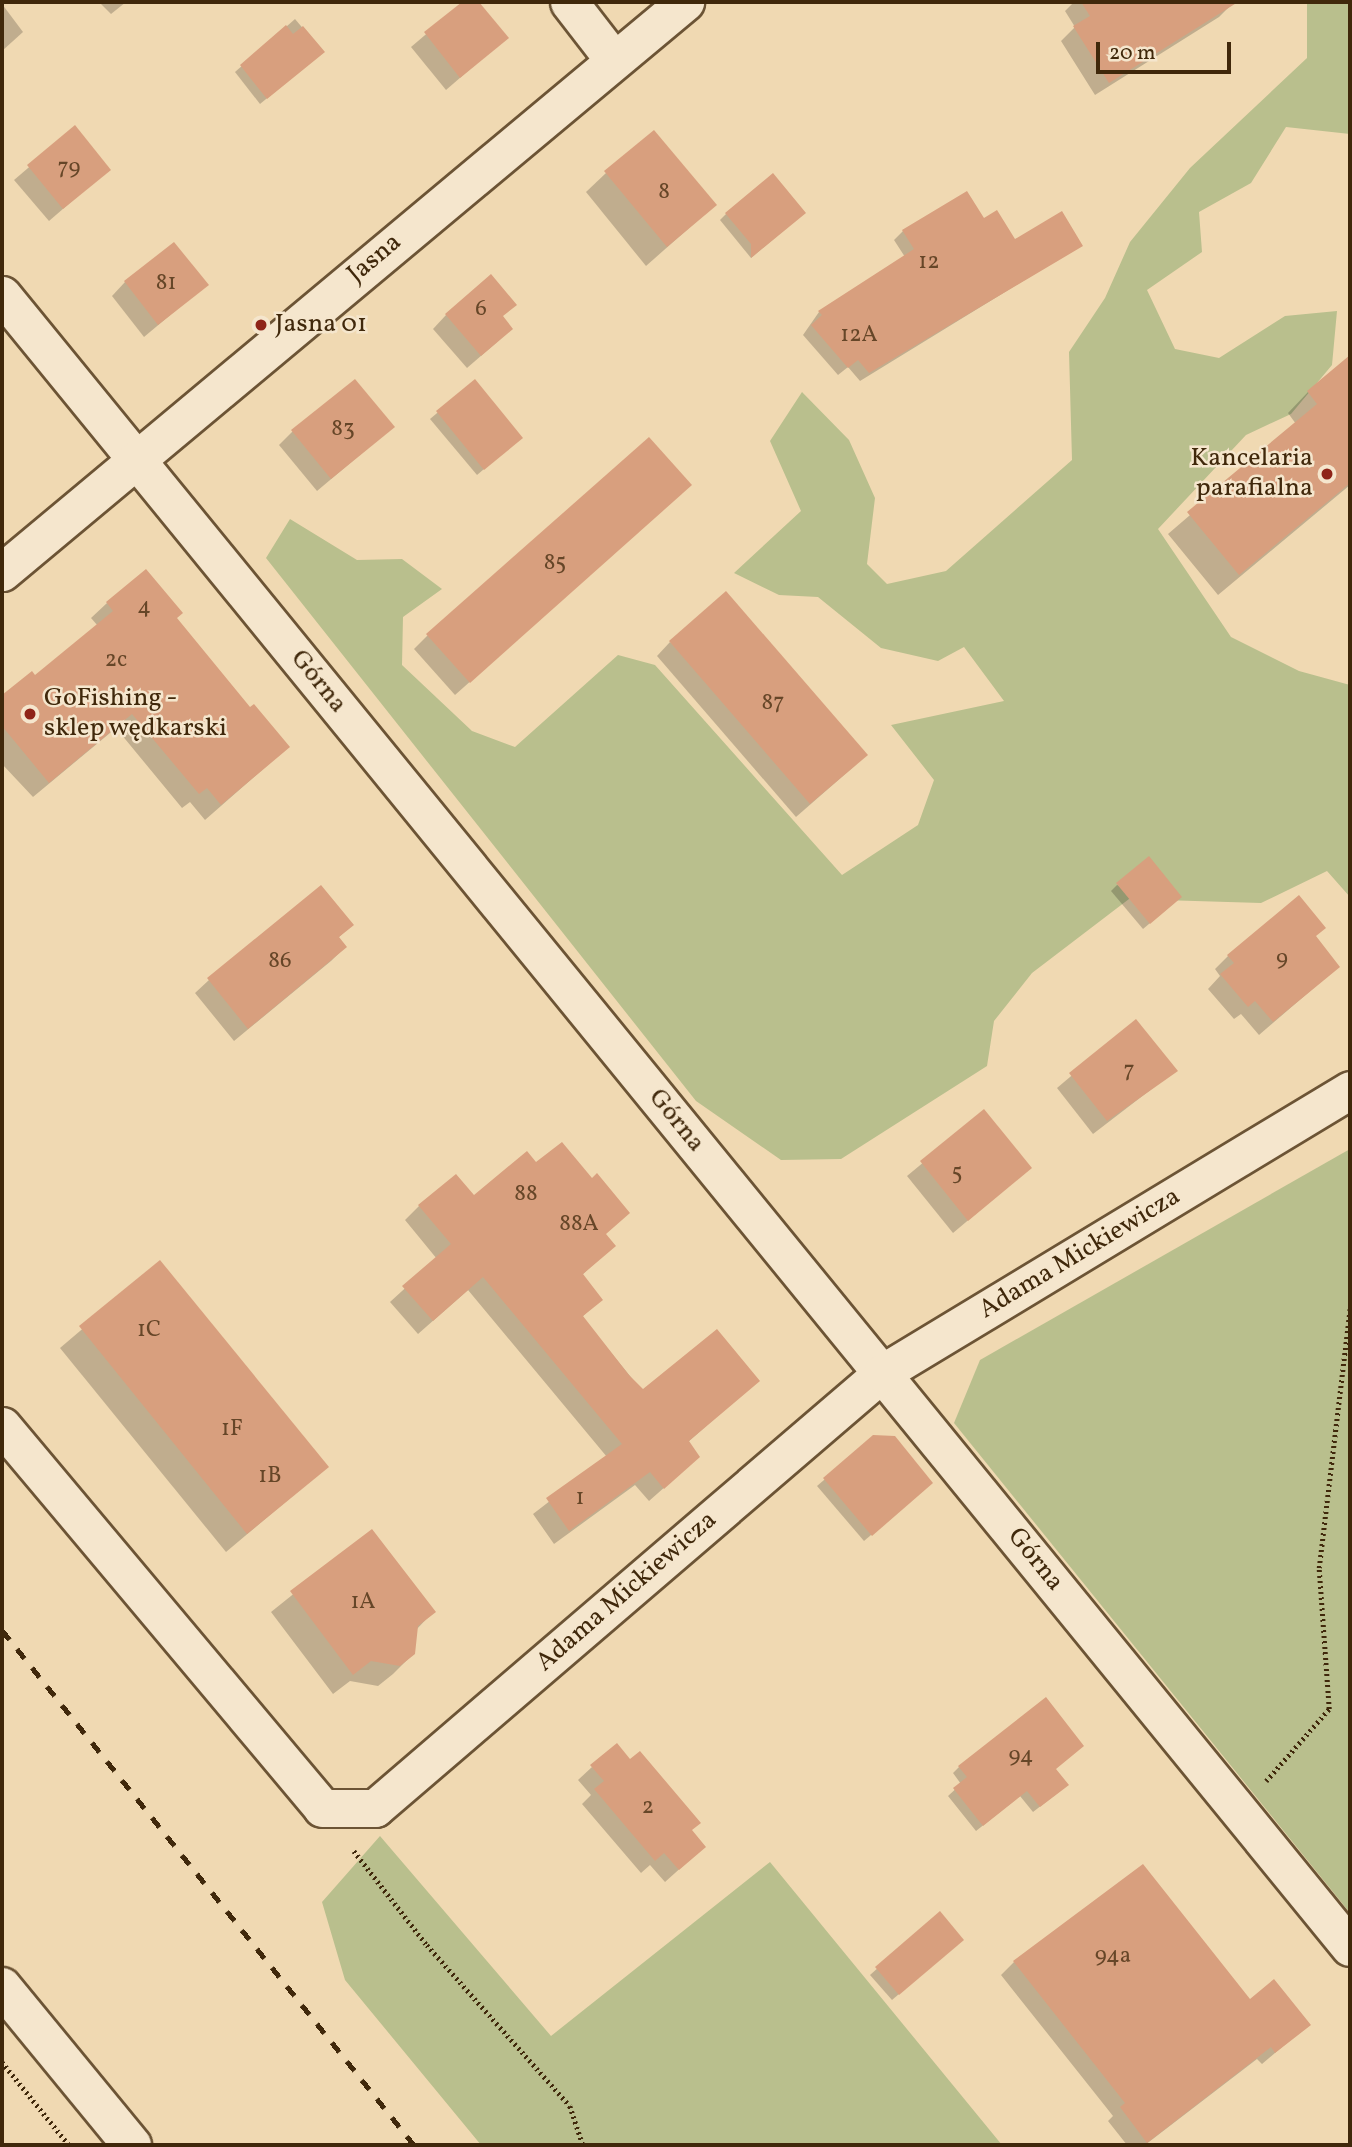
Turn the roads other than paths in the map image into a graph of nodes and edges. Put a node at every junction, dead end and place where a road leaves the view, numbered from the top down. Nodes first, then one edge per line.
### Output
1 (569, 2) edge
2 (685, 2) edge
3 (613, 59) junction
4 (2, 296) edge
5 (137, 459) junction
6 (2, 572) edge
7 (1350, 1090) edge
8 (882, 1373) junction
9 (2, 1426) edge
10 (1350, 1947) edge
11 (2, 1987) edge
12 (132, 2145) edge

1 - 3 street
2 - 3 street, Jasna
3 - 5 street, Jasna
4 - 5 street, Górna
5 - 6 street, Jasna
5 - 8 street, Górna
7 - 8 street, Adama Mickiewicza
8 - 9 street, Adama Mickiewicza
8 - 10 street, Górna
11 - 12 main road

